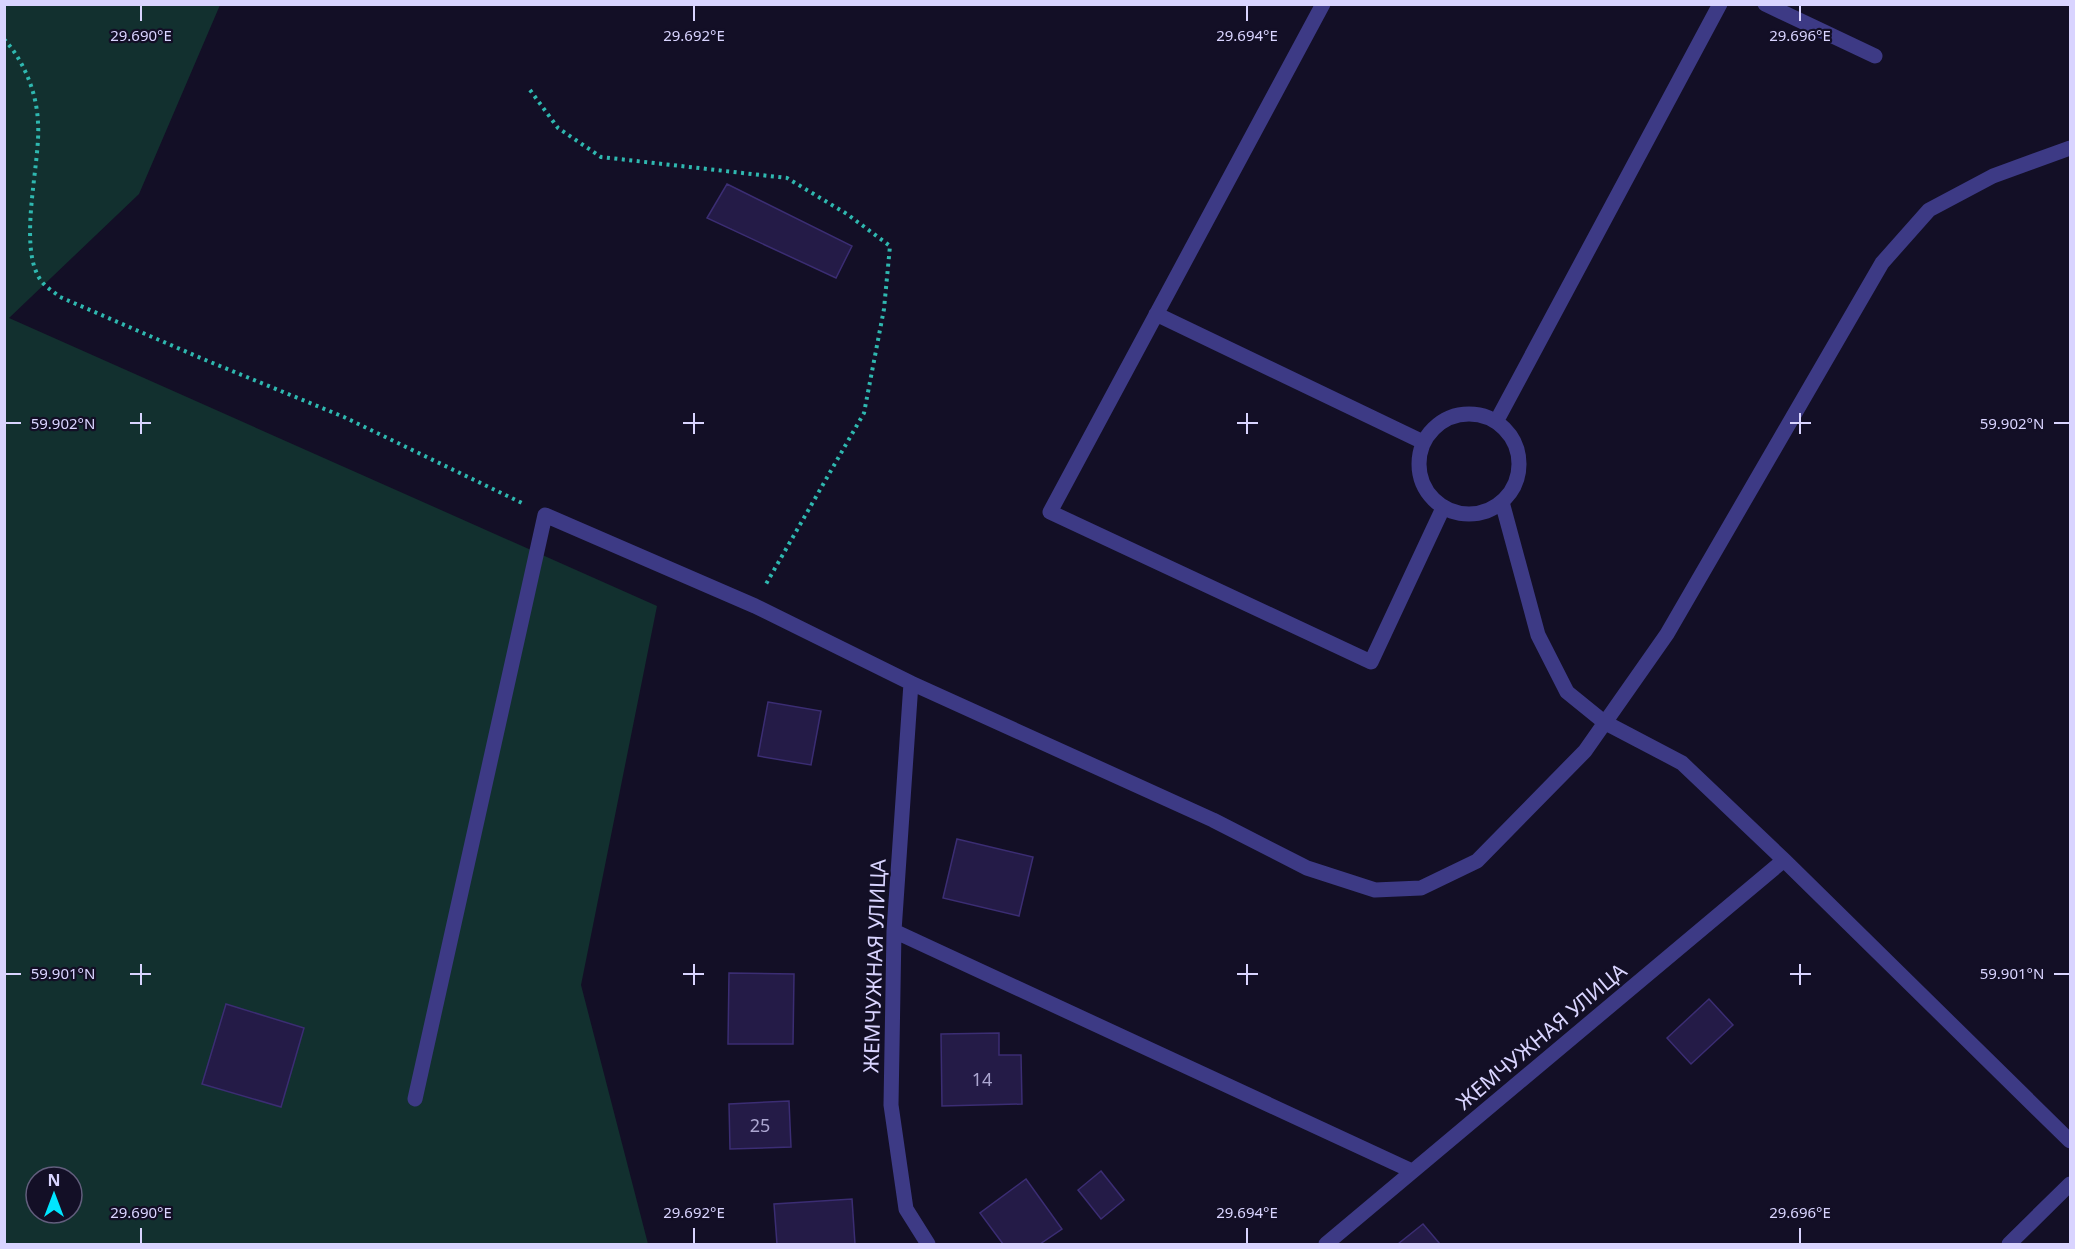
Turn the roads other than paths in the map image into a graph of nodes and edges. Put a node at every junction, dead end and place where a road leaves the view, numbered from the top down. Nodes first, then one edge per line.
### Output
1 (1323, 4) edge
2 (1720, 4) edge
3 (1765, 4) edge
4 (1875, 56) dead end
5 (2070, 148) edge
6 (1156, 314) junction
7 (1496, 422) junction
8 (1423, 442) junction
9 (1502, 502) junction
10 (1443, 508) junction
11 (911, 683) junction
12 (1604, 722) junction
13 (1784, 860) junction
14 (894, 931) junction
15 (415, 1099) dead end
16 (2070, 1141) edge
17 (1412, 1171) junction
18 (2070, 1184) edge
19 (928, 1245) edge
20 (1326, 1245) edge
21 (2008, 1245) edge

1 - 6 street
2 - 7 street
3 - 4 street
5 - 12 street
6 - 8 street
6 - 10 street
7 - 8 street
7 - 9 street
8 - 10 street
9 - 10 street
9 - 12 street
11 - 12 street
11 - 14 street, ЖЕМЧУЖНАЯ УЛИЦА
11 - 15 street
12 - 13 street
13 - 16 street
13 - 17 street, ЖЕМЧУЖНАЯ УЛИЦА
14 - 17 street
14 - 19 street, ЖЕМЧУЖНАЯ УЛИЦА
17 - 20 street, ЖЕМЧУЖНАЯ УЛИЦА
18 - 21 street

